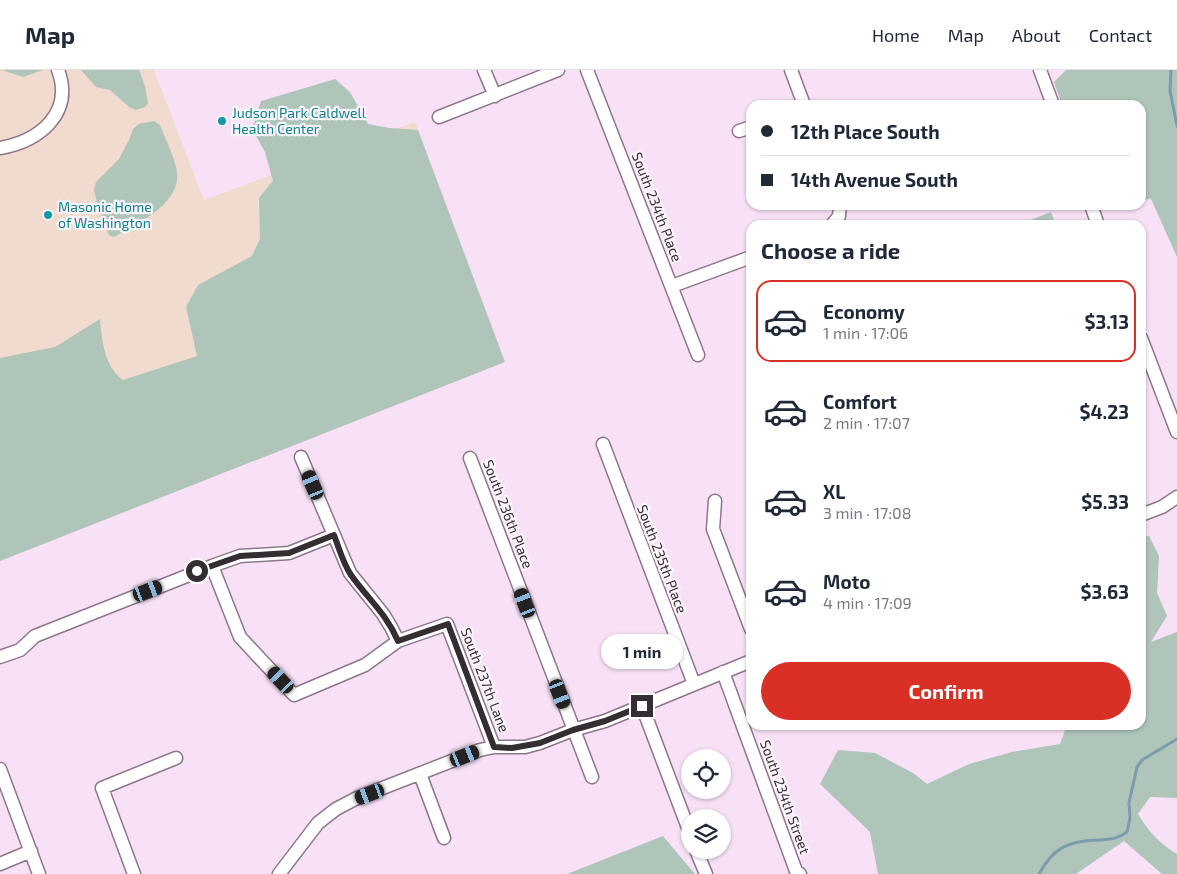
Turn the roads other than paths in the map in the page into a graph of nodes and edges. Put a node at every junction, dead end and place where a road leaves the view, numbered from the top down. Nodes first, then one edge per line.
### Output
1 (58, 70) edge
2 (484, 70) edge
3 (558, 70) edge
4 (587, 70) edge
5 (791, 70) edge
6 (1040, 70) edge
7 (495, 96) junction
8 (802, 100) edge
9 (1051, 100) edge
10 (439, 117) dead end
11 (746, 128) edge
12 (739, 131) dead end
13 (0, 148) edge
14 (746, 259) edge
15 (672, 286) junction
16 (1146, 351) edge
17 (698, 355) dead end
18 (1177, 432) edge
19 (603, 444) dead end
20 (301, 457) dead end
21 (470, 458) dead end
22 (1177, 498) edge
23 (715, 501) dead end
24 (1146, 514) edge
25 (334, 535) junction
26 (212, 566) junction
27 (746, 616) edge
28 (398, 641) junction
29 (0, 658) edge
30 (746, 663) edge
31 (723, 672) junction
32 (694, 684) junction
33 (642, 706) junction
34 (573, 730) junction
35 (494, 747) junction
36 (176, 758) dead end
37 (0, 769) edge
38 (420, 774) junction
39 (592, 777) dead end
40 (681, 809) edge
41 (444, 838) dead end
42 (31, 852) junction
43 (700, 859) edge
44 (0, 864) edge
45 (39, 874) edge
46 (134, 874) edge
47 (279, 874) edge
48 (706, 874) edge
49 (800, 874) edge

1 - 13 street
2 - 7 street
3 - 7 street
4 - 15 street, South 234th Place
5 - 8 street
6 - 9 street
7 - 10 street
11 - 12 street
14 - 15 street
15 - 17 street, South 234th Place
16 - 18 street
19 - 32 street, South 235th Place
20 - 25 street
21 - 34 street, South 236th Place
22 - 24 street
23 - 27 street
25 - 26 street
25 - 28 street
26 - 28 street
26 - 29 street
28 - 35 street, South 237th Lane
30 - 31 street
31 - 32 street
31 - 49 street, South 234th Street
32 - 33 street
33 - 34 street
33 - 40 street
34 - 35 street
34 - 39 street, South 236th Place
35 - 38 street
36 - 46 street
37 - 42 street
38 - 41 street
38 - 47 street
42 - 44 street
42 - 45 street
43 - 48 street

